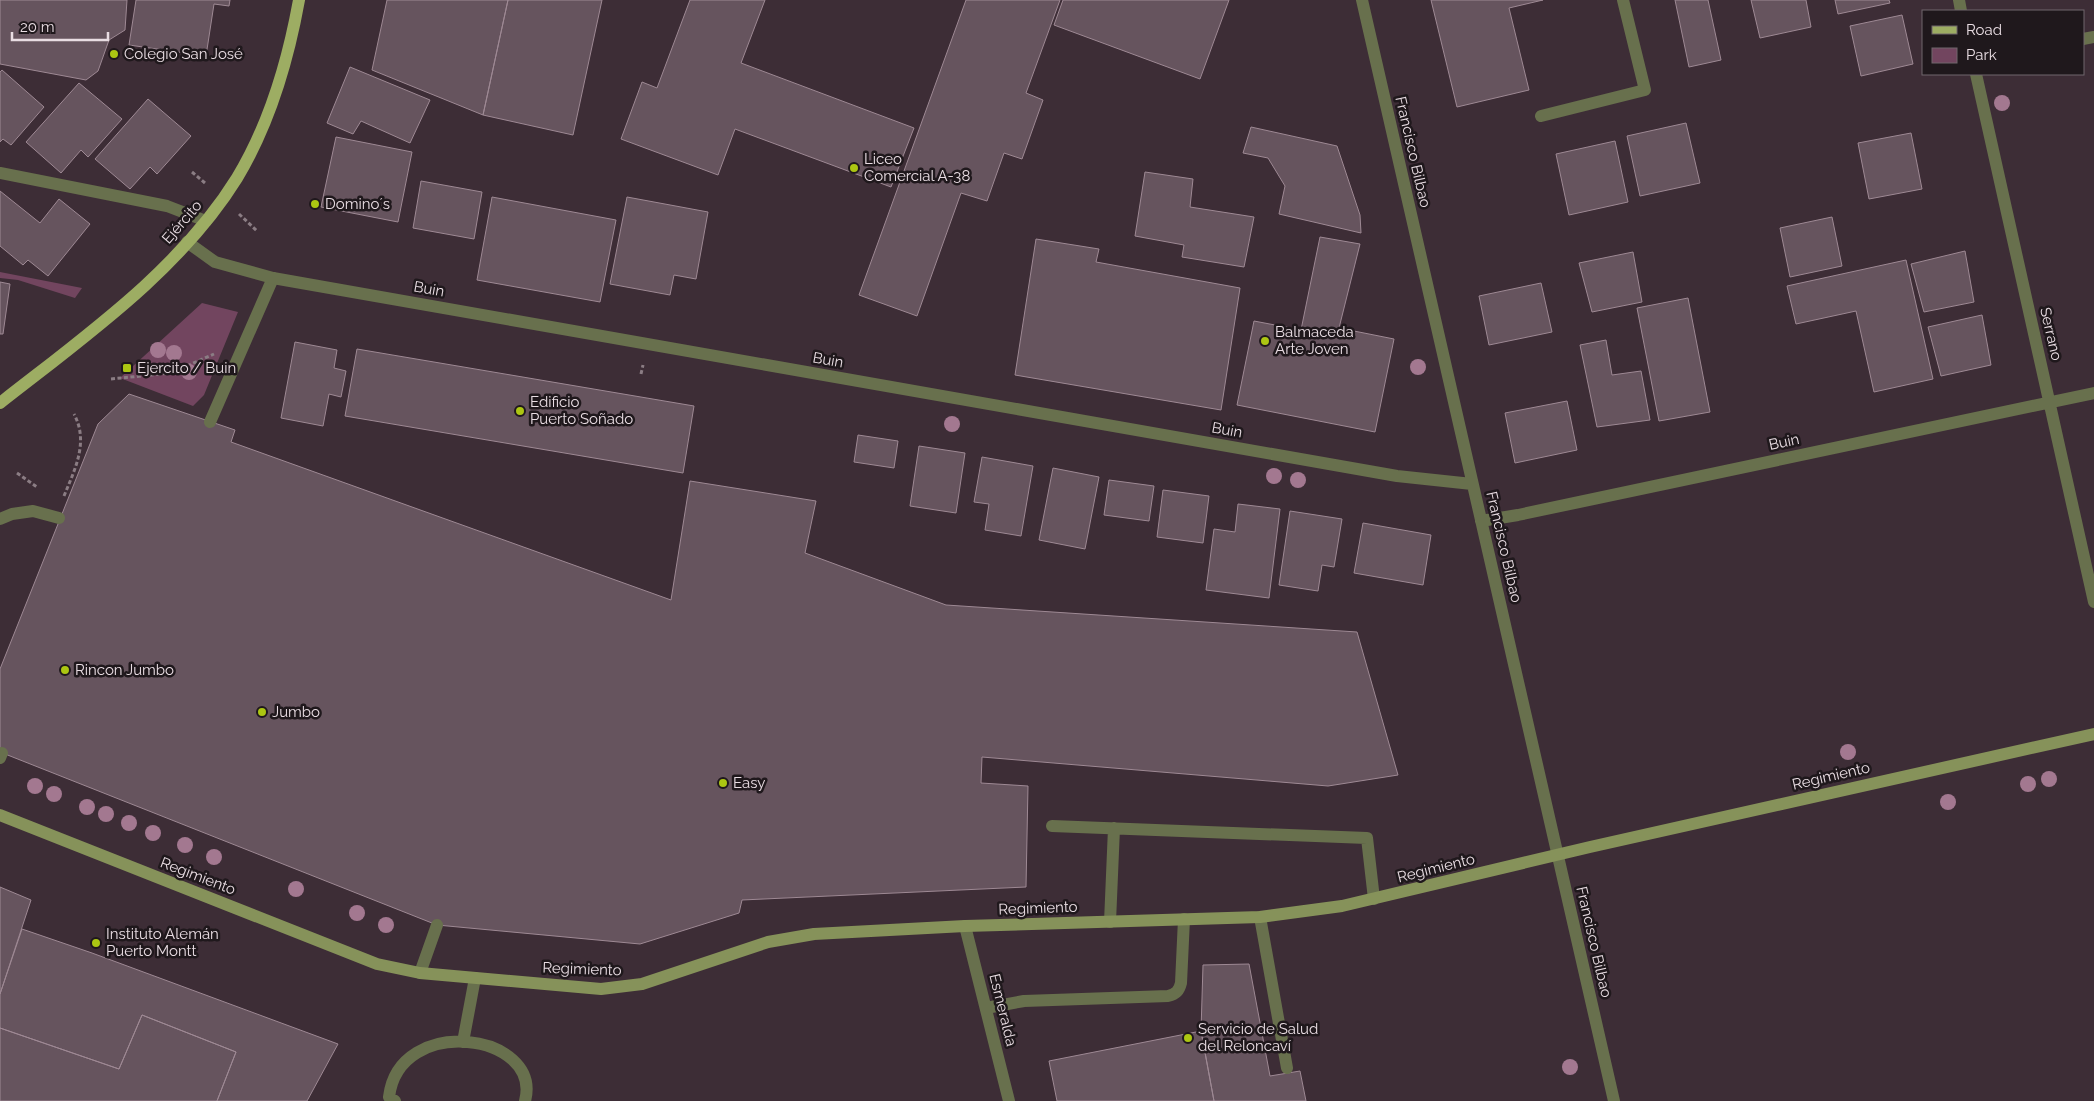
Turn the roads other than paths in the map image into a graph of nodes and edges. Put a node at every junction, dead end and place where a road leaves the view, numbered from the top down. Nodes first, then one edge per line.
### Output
1 (299, 0) edge
2 (1362, 0) edge
3 (1623, 0) edge
4 (1976, 75) edge
5 (1541, 116) dead end
6 (0, 173) edge
7 (206, 221) junction
8 (187, 242) junction
9 (273, 278) junction
10 (2094, 392) edge
11 (2050, 402) junction
12 (0, 403) edge
13 (210, 422) dead end
14 (1472, 484) junction
15 (57, 517) road end
16 (0, 519) edge
17 (1481, 520) junction
18 (2094, 602) edge
19 (2094, 734) edge
20 (0, 815) edge
21 (1052, 826) dead end
22 (1114, 828) junction
23 (1557, 854) junction
24 (1374, 899) junction
25 (1260, 917) junction
26 (1184, 919) junction
27 (1110, 922) junction
28 (436, 924) dead end
29 (965, 926) junction
30 (420, 973) junction
31 (475, 978) junction
32 (986, 1008) junction
33 (463, 1042) junction
34 (1287, 1068) dead end
35 (395, 1101) edge
36 (525, 1101) edge
37 (1009, 1101) edge
38 (1614, 1101) edge

1 - 7 main road, Ejército
2 - 14 street, Francisco Bilbao
3 - 5 street
4 - 11 street, Serrano
6 - 7 street
7 - 8 main road, Ejército
8 - 9 street, Buin
8 - 12 main road, Ejército
9 - 13 street
9 - 14 street, Buin
10 - 11 street, Buin
11 - 17 street, Buin
11 - 18 street, Serrano
14 - 17 street, Francisco Bilbao
15 - 16 street
17 - 23 street, Francisco Bilbao
19 - 23 main road, Regimiento
20 - 30 main road, Regimiento
21 - 22 street
22 - 24 street
22 - 27 street
23 - 24 main road, Regimiento
23 - 38 street, Francisco Bilbao
24 - 25 main road, Regimiento
25 - 26 main road, Regimiento
25 - 34 street
26 - 27 main road, Regimiento
26 - 32 street
27 - 29 main road, Regimiento
28 - 30 street
29 - 31 main road, Regimiento
29 - 32 street, Esmeralda
30 - 31 main road, Regimiento
31 - 33 street
32 - 37 street, Esmeralda
33 - 35 street
33 - 36 street

